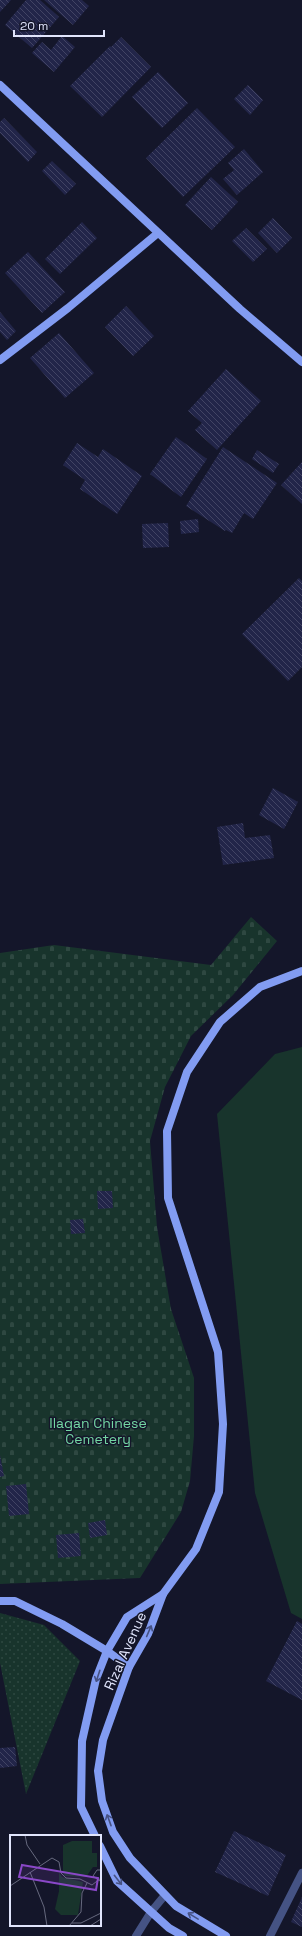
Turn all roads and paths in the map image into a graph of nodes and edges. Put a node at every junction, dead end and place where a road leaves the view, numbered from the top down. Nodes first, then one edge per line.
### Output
1 (0, 85) edge
2 (158, 233) junction
3 (0, 360) edge
4 (302, 362) edge
5 (302, 971) edge
6 (163, 1594) junction
7 (0, 1601) edge
8 (106, 1651) junction
9 (129, 1667) junction
10 (95, 1835) edge
11 (101, 1848) edge
12 (302, 1873) edge
13 (165, 1895) junction
14 (151, 1912) junction
15 (136, 1936) edge
16 (183, 1936) edge
17 (226, 1936) edge
18 (270, 1936) edge

1 - 2 main road
2 - 3 main road
2 - 4 main road
5 - 6 main road
6 - 8 main road, Rizal Avenue
9 -> 6 main road, Rizal Avenue
7 - 8 main road
8 - 9 main road
8 -> 10 main road, Rizal Avenue
13 -> 9 main road, Rizal Avenue
11 -> 14 main road
12 - 18 lane
13 - 14 lane
17 -> 13 main road, Rizal Avenue
14 - 15 lane
14 - 16 main road

